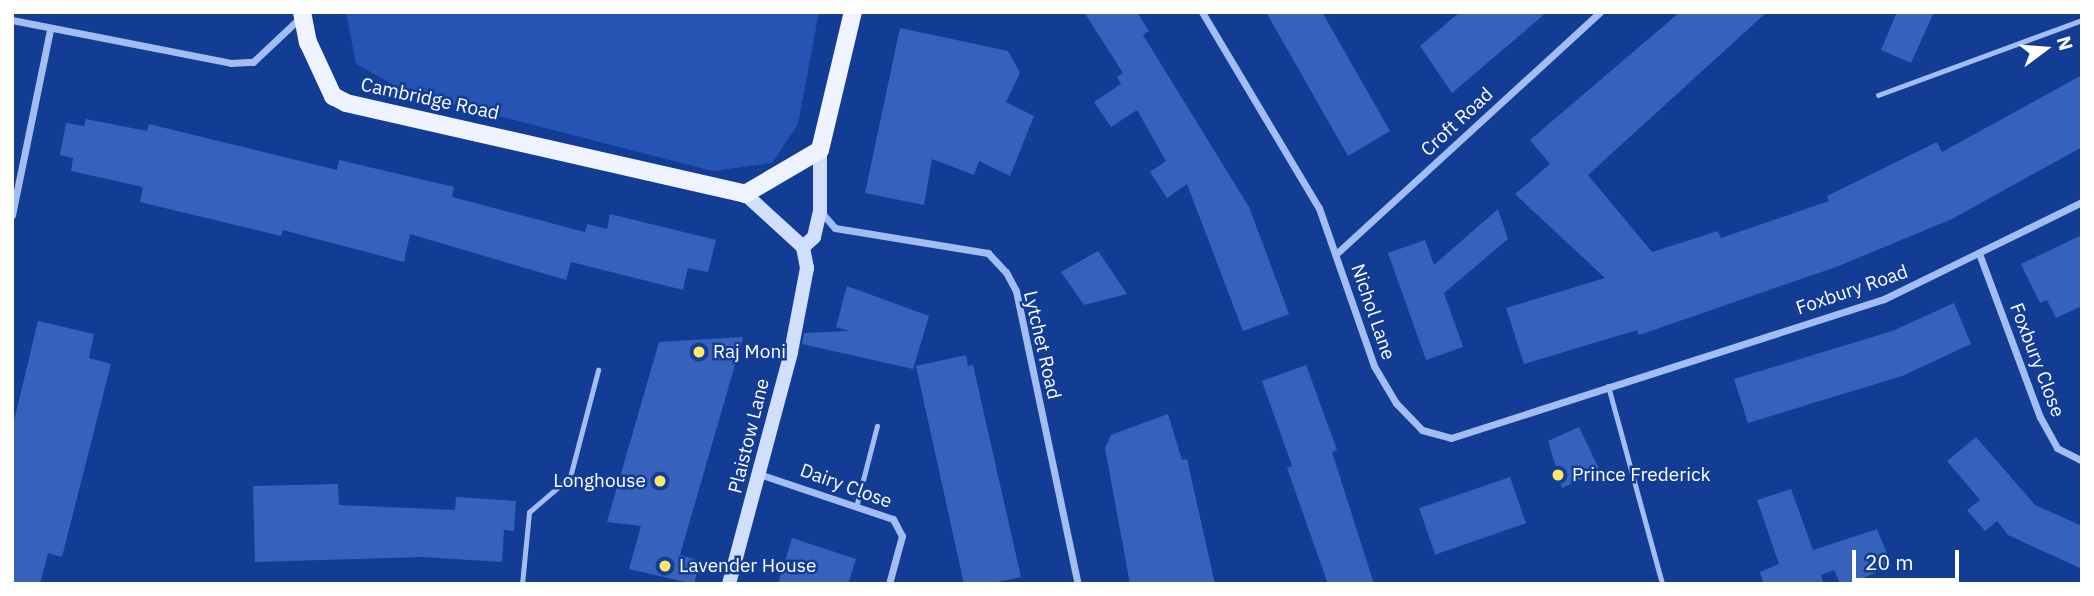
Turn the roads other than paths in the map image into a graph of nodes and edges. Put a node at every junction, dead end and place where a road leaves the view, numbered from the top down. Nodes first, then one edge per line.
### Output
1 (853, 12) edge
2 (1202, 12) edge
3 (1600, 12) edge
4 (302, 14) edge
5 (12, 20) edge
6 (2082, 20) edge
7 (50, 30) junction
8 (1878, 95) dead end
9 (820, 150) junction
10 (745, 194) junction
11 (2082, 202) edge
12 (820, 212) junction
13 (12, 215) edge
14 (803, 247) junction
15 (1336, 254) junction
16 (1980, 256) junction
17 (598, 370) dead end
18 (1622, 380) joint
19 (1608, 386) junction
20 (877, 426) dead end
21 (2082, 461) edge
22 (762, 475) junction
23 (856, 508) junction
24 (523, 584) edge
25 (729, 584) edge
26 (889, 584) edge
27 (1078, 584) edge
28 (1662, 584) edge

1 - 9 main road, Plaistow Lane
2 - 15 street, Nichol Lane
3 - 15 street, Croft Road
4 - 7 street, Cambridge Road
4 - 10 main road, Cambridge Road
5 - 7 street, Cambridge Road
6 - 8 lane
7 - 13 street
9 - 10 main road
9 - 12 street, Plaistow Lane
10 - 14 street, Cambridge Road
11 - 16 street, Foxbury Road
12 - 14 street, Plaistow Lane
12 - 27 street, Lytchet Road
14 - 22 street, Plaistow Lane
15 - 19 street, Nichol Lane
16 - 18 street, Foxbury Road
16 - 21 street, Foxbury Close
17 - 24 lane
18 - 19 street, Nichol Lane
19 - 28 lane
20 - 23 lane
22 - 23 street, Dairy Close
22 - 25 street, Plaistow Lane
23 - 26 street, Dairy Close

